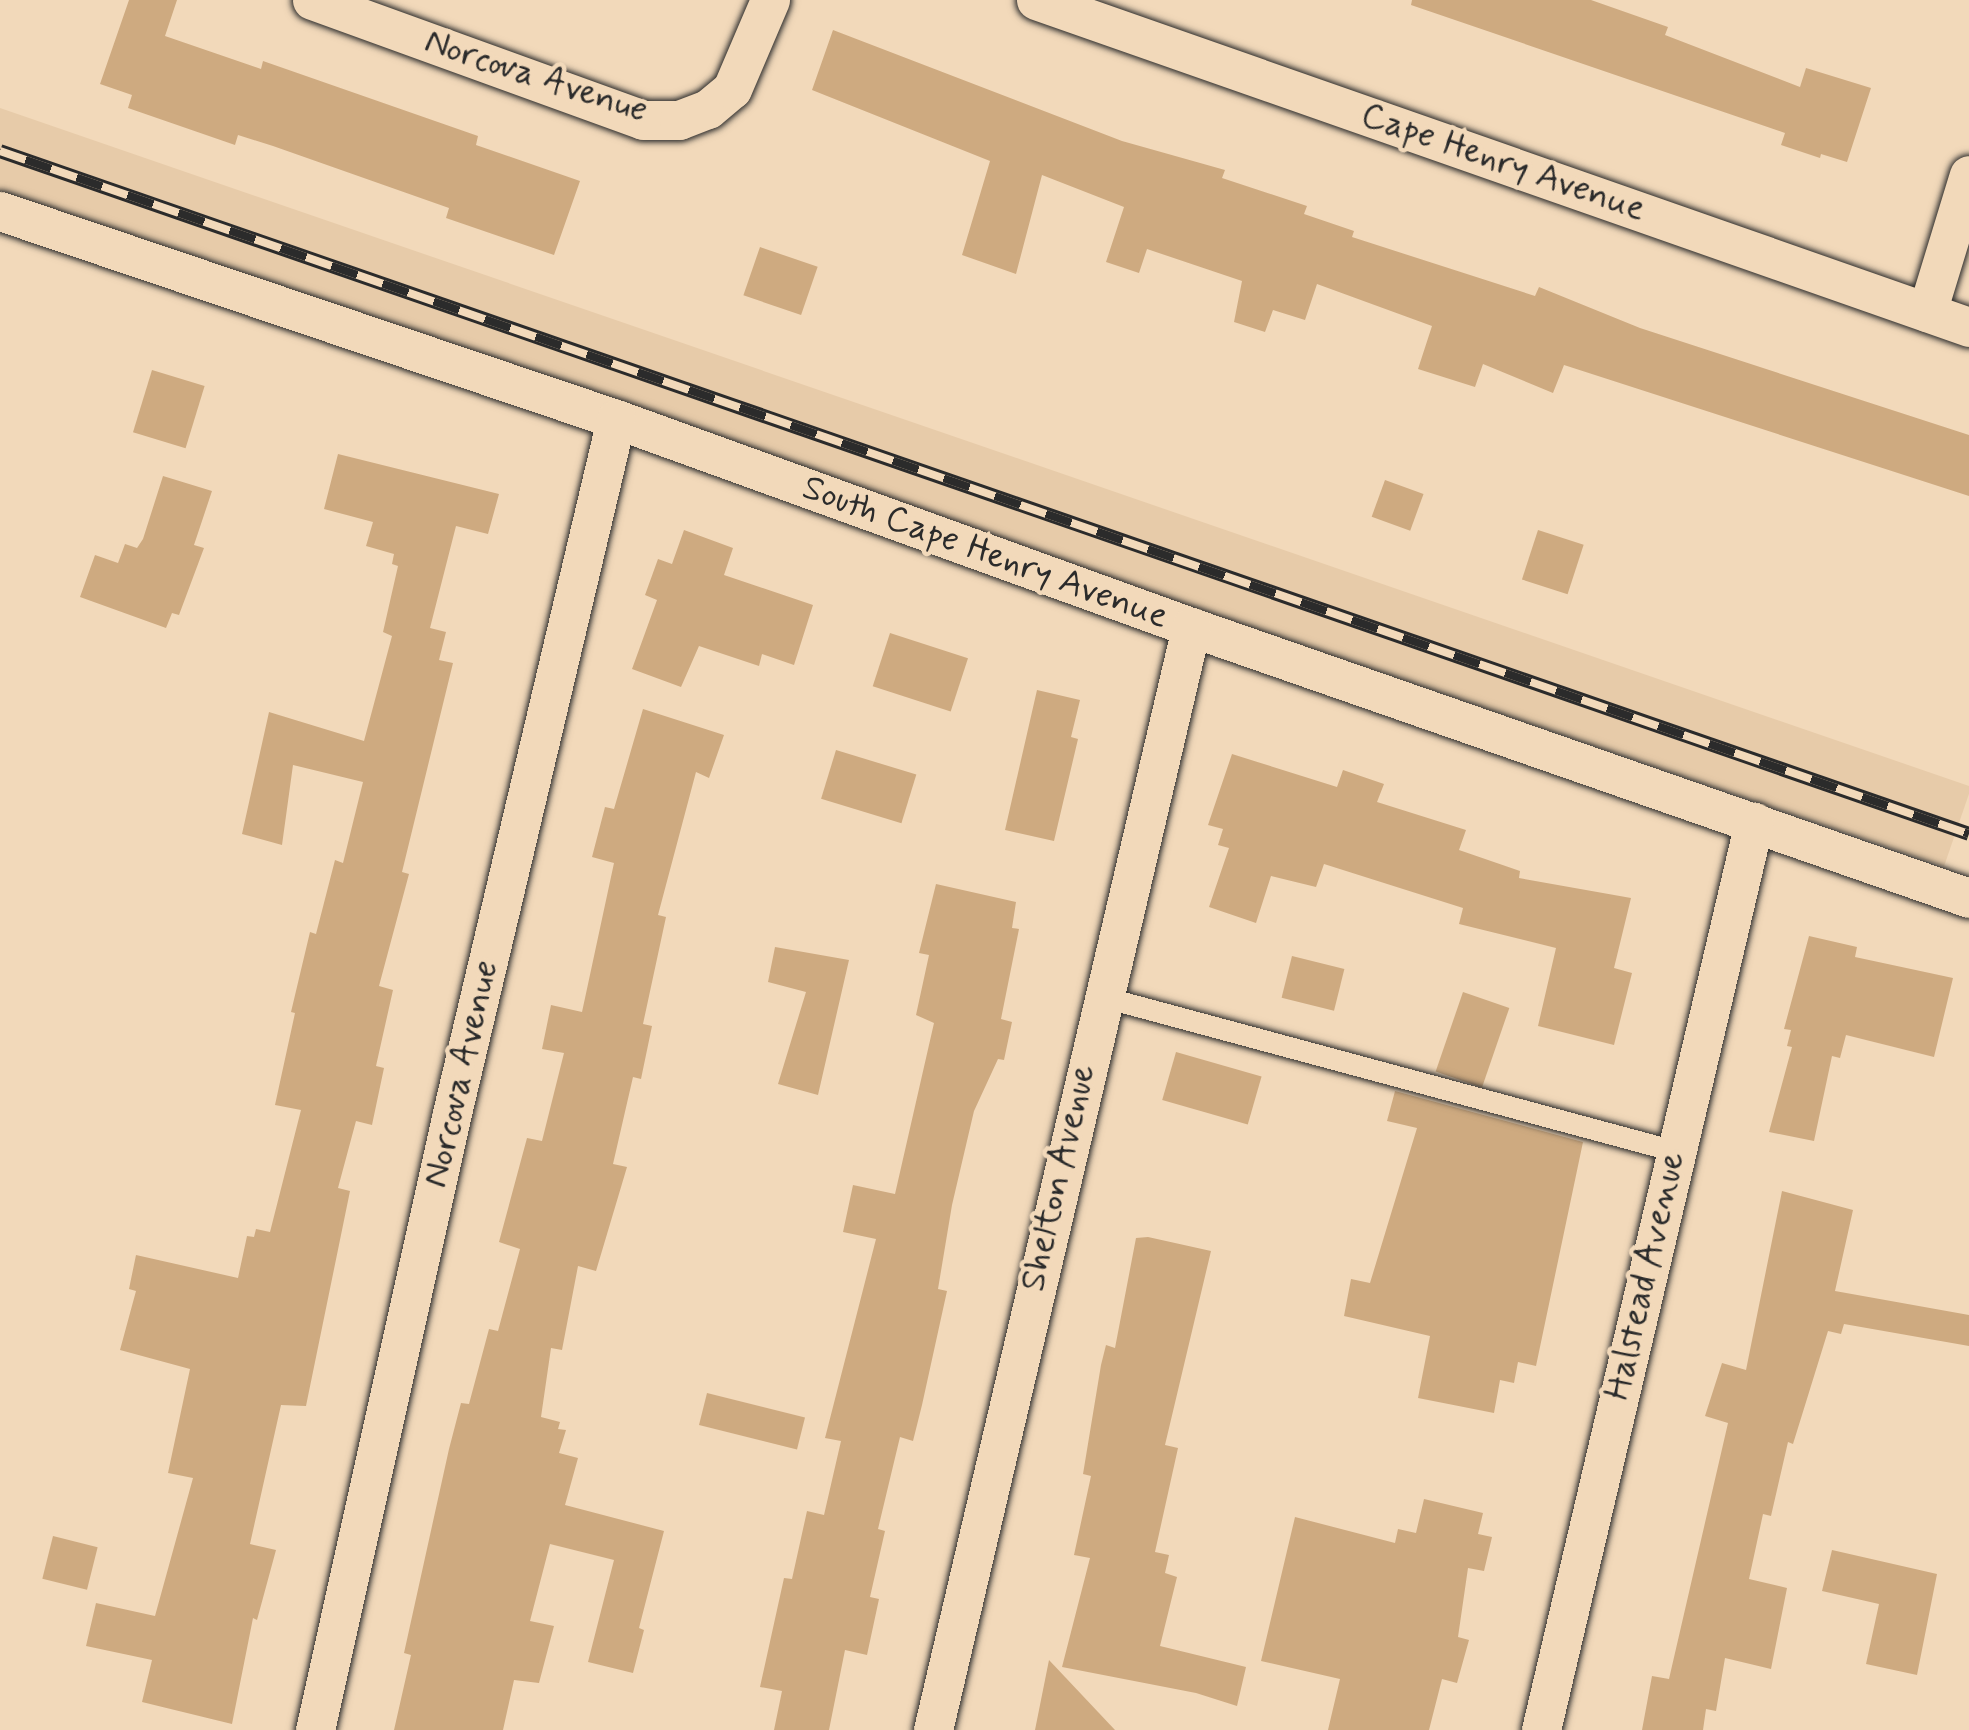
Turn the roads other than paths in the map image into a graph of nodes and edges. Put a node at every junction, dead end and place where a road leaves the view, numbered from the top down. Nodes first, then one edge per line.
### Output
1 (312, 0) edge
2 (770, 0) edge
3 (1036, 0) edge
4 (1969, 175) edge
5 (0, 211) edge
6 (1927, 312) junction
7 (1969, 327) edge
8 (616, 419) junction
9 (1191, 628) junction
10 (1754, 822) junction
11 (1969, 898) edge
12 (1100, 996) junction
13 (1676, 1151) junction
14 (315, 1730) edge
15 (933, 1730) edge
16 (1540, 1730) edge

1 - 2 street, Norcova Avenue
3 - 6 street, Cape Henry Avenue
4 - 6 street
5 - 8 street, South Cape Henry Avenue
6 - 7 street, Cape Henry Avenue
8 - 9 street, South Cape Henry Avenue
8 - 14 street, Norcova Avenue
9 - 10 street, South Cape Henry Avenue
9 - 12 street, Shelton Avenue
10 - 11 street, South Cape Henry Avenue
10 - 13 street, Halstead Avenue
12 - 13 lane
12 - 15 street, Shelton Avenue
13 - 16 street, Halstead Avenue

